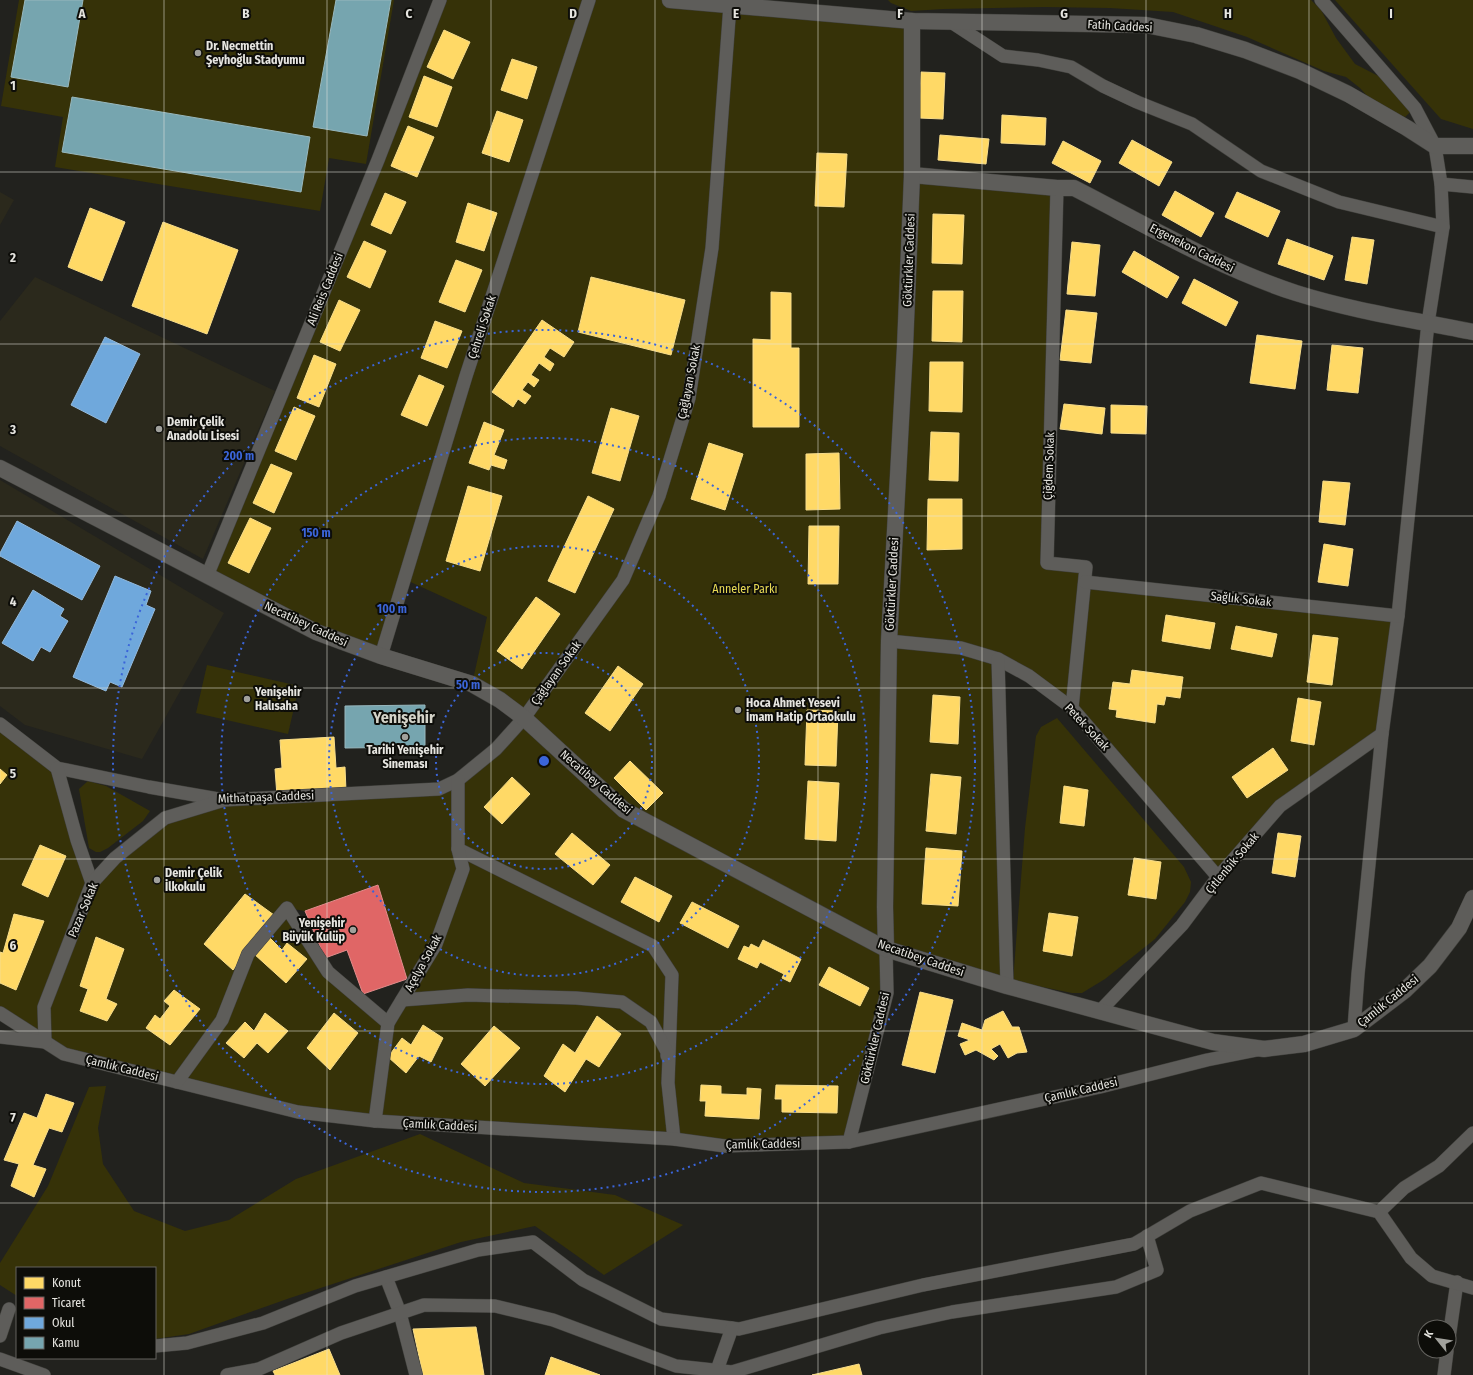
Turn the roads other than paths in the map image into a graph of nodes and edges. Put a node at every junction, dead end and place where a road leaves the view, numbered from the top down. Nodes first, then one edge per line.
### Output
1 (440, 0) edge
2 (589, 0) edge
3 (670, 0) edge
4 (1321, 0) edge
5 (726, 2) edge
6 (912, 21) junction
7 (951, 22) junction
8 (1435, 146) junction
9 (1473, 146) edge
10 (912, 175) junction
11 (1441, 184) junction
12 (1473, 187) edge
13 (1057, 188) junction
14 (1443, 227) junction
15 (1428, 323) junction
16 (1473, 332) edge
17 (0, 468) edge
18 (207, 576) junction
19 (1085, 582) junction
20 (1398, 616) junction
21 (889, 641) junction
22 (381, 656) junction
23 (998, 659) junction
24 (1072, 708) junction
25 (524, 718) junction
26 (0, 724) edge
27 (1382, 734) junction
28 (57, 768) junction
29 (458, 780) junction
30 (224, 800) junction
31 (458, 849) junction
32 (1218, 877) junction
33 (92, 883) junction
34 (1473, 898) edge
35 (886, 949) junction
36 (1007, 986) junction
37 (402, 1000) junction
38 (1099, 1012) junction
39 (0, 1013) edge
40 (388, 1023) junction
41 (1354, 1029) junction
42 (0, 1037) edge
43 (45, 1042) junction
44 (1264, 1049) junction
45 (177, 1082) junction
46 (668, 1083) junction
47 (375, 1121) junction
48 (1473, 1133) edge
49 (674, 1139) junction
50 (849, 1142) junction
51 (1380, 1212) junction
52 (1147, 1236) junction
53 (386, 1277) junction
54 (1457, 1282) junction
55 (1473, 1288) edge
56 (9, 1309) edge
57 (400, 1313) junction
58 (1452, 1319) edge
59 (732, 1328) junction
60 (0, 1336) edge
61 (156, 1346) edge
62 (0, 1359) edge
63 (1446, 1359) edge
64 (718, 1370) junction
65 (44, 1375) edge
66 (227, 1375) edge
67 (416, 1375) edge
68 (1444, 1375) edge

1 - 18 street, Ali Reis Caddesi
2 - 22 street, Çehreli Sokak
3 - 5 street, Fatih Caddesi
4 - 8 street
5 - 6 street, Fatih Caddesi
5 - 25 street, Çağlayan Sokak
6 - 7 street, Fatih Caddesi
6 - 10 street, Göktürkler Caddesi
7 - 8 street, Fatih Caddesi
7 - 14 street
8 - 9 street
8 - 11 street
10 - 13 street, Ergenekon Caddesi
10 - 21 street, Göktürkler Caddesi
11 - 12 street
11 - 14 street
13 - 15 street, Ergenekon Caddesi
13 - 19 street, Çiğdem Sokak
14 - 15 street
15 - 16 street, Ergenekon Caddesi
15 - 20 street
17 - 18 street, Necatibey Caddesi
18 - 22 street, Necatibey Caddesi
19 - 20 street, Sağlık Sokak
19 - 24 street, Çiğdem Sokak
20 - 27 street
21 - 23 street, Petek Sokak
21 - 35 street, Göktürkler Caddesi
22 - 25 street, Necatibey Caddesi
23 - 24 street, Petek Sokak
23 - 36 street
24 - 32 street, Petek Sokak
25 - 29 street, Mithatpaşa Caddesi
25 - 35 street, Necatibey Caddesi
26 - 28 street, Mithatpaşa Caddesi
27 - 32 street, Çitlenbik Sokak
27 - 41 street
28 - 30 street, Mithatpaşa Caddesi
28 - 33 street
29 - 30 street, Mithatpaşa Caddesi
29 - 31 street, Açelya Sokak
30 - 33 street, Pazar Sokak
31 - 37 street, Açelya Sokak
31 - 46 street
32 - 38 street, Çitlenbik Sokak
33 - 43 street, Pazar Sokak
34 - 41 street, Çamlık Caddesi
35 - 36 street, Necatibey Caddesi
35 - 50 street, Göktürkler Caddesi
36 - 38 street, Necatibey Caddesi
37 - 40 street, Açelya Sokak
37 - 46 street
38 - 44 street, Necatibey Caddesi
39 - 43 street, Çamlık Caddesi
40 - 45 street
40 - 47 street, Açelya Sokak
41 - 44 street, Çamlık Caddesi
42 - 43 street
43 - 45 street, Çamlık Caddesi
44 - 50 street, Çamlık Caddesi
45 - 47 street, Çamlık Caddesi
46 - 49 street
47 - 49 street, Çamlık Caddesi
48 - 51 street
49 - 50 street, Çamlık Caddesi
51 - 52 street
51 - 54 street
52 - 59 street
52 - 64 street
53 - 57 street
53 - 59 street
53 - 61 street
54 - 55 street
54 - 58 street
56 - 60 street
57 - 64 street
57 - 66 street
57 - 67 street
59 - 64 street
62 - 65 street
63 - 68 street

